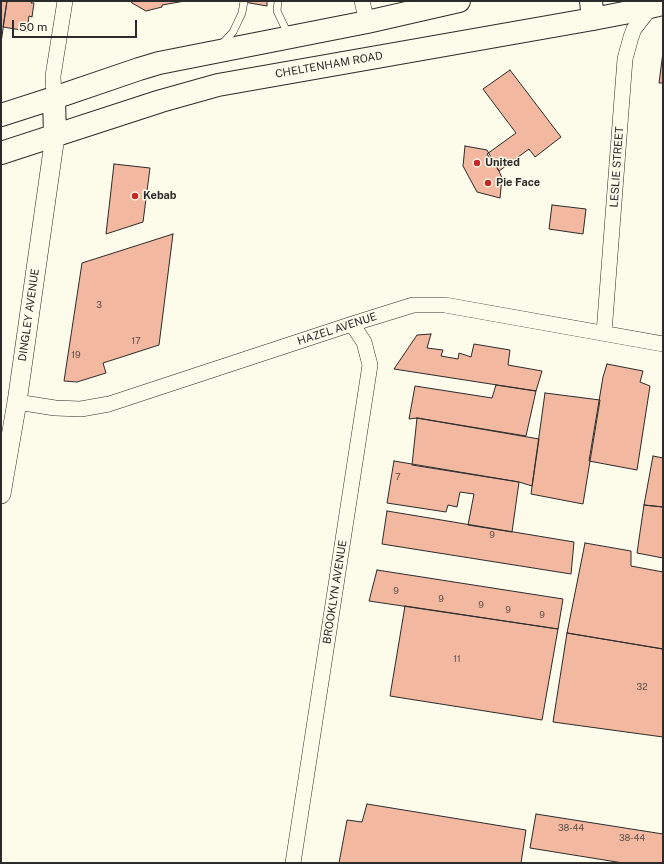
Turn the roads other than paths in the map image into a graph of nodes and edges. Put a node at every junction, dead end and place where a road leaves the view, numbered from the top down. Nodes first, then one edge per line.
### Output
1 (65, 1) edge
2 (244, 1) edge
3 (278, 1) edge
4 (362, 1) edge
5 (459, 1) edge
6 (657, 6) edge
7 (594, 7) edge
8 (367, 22) junction
9 (290, 37) junction
10 (214, 52) junction
11 (54, 98) junction
12 (1, 115) edge
13 (55, 136) junction
14 (1, 154) edge
15 (352, 324) junction
16 (604, 333) junction
17 (663, 344) edge
18 (17, 402) junction
19 (5, 442) edge
20 (1, 494) edge
21 (293, 863) edge

1 - 11 street
2 - 10 lane
3 - 9 lane
4 - 8 street
5 - 8 main road
6 - 7 main road, CHELTENHAM ROAD
6 - 16 street, LESLIE STREET
7 - 13 main road, CHELTENHAM ROAD
8 - 9 main road
9 - 10 main road
10 - 11 main road
11 - 12 main road
11 - 13 main road
13 - 14 main road, CHELTENHAM ROAD
13 - 18 street, DINGLEY AVENUE
15 - 16 street, HAZEL AVENUE
15 - 18 street, HAZEL AVENUE
15 - 21 street, BROOKLYN AVENUE
16 - 17 street, HAZEL AVENUE
18 - 19 street, DINGLEY AVENUE
19 - 20 street, DINGLEY AVENUE

